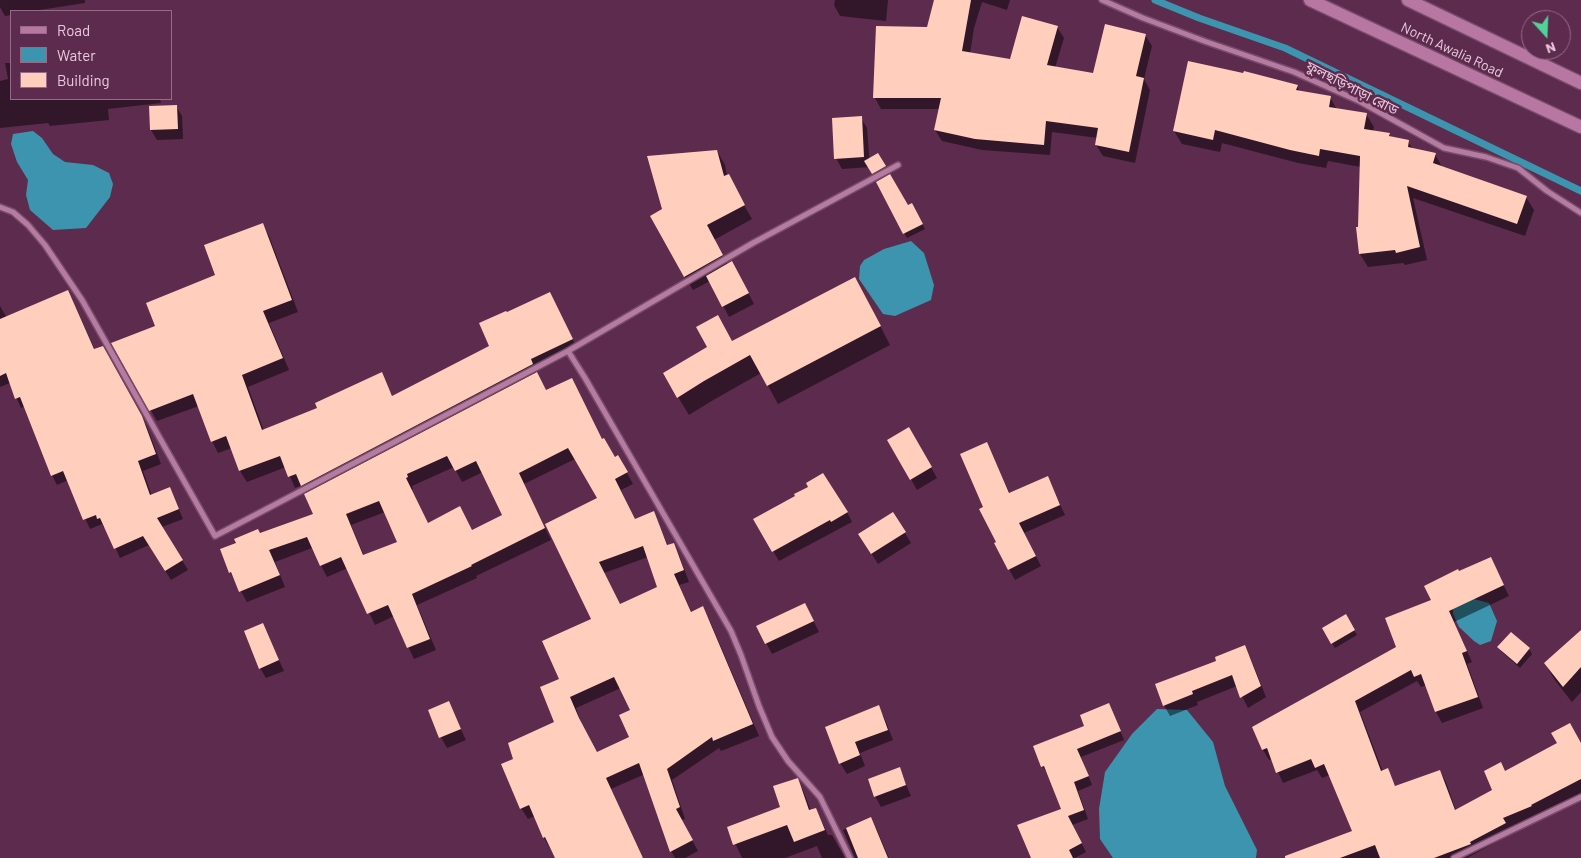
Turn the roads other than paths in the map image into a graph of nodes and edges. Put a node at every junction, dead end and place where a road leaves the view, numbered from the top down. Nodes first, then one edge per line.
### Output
1 (1102, 0) edge
2 (1310, 0) edge
3 (1408, 0) edge
4 (1581, 83) edge
5 (1581, 127) edge
6 (898, 165) dead end
7 (0, 207) edge
8 (1581, 213) edge
9 (568, 351) junction
10 (1581, 797) edge
11 (850, 858) edge
12 (1454, 858) edge

1 - 8 street, ফুলছড়িপাড়া রোড
2 - 5 main road, North Awalia Road
3 - 4 main road, North Awalia Road
6 - 9 street
7 - 9 street
9 - 11 street
10 - 12 street

